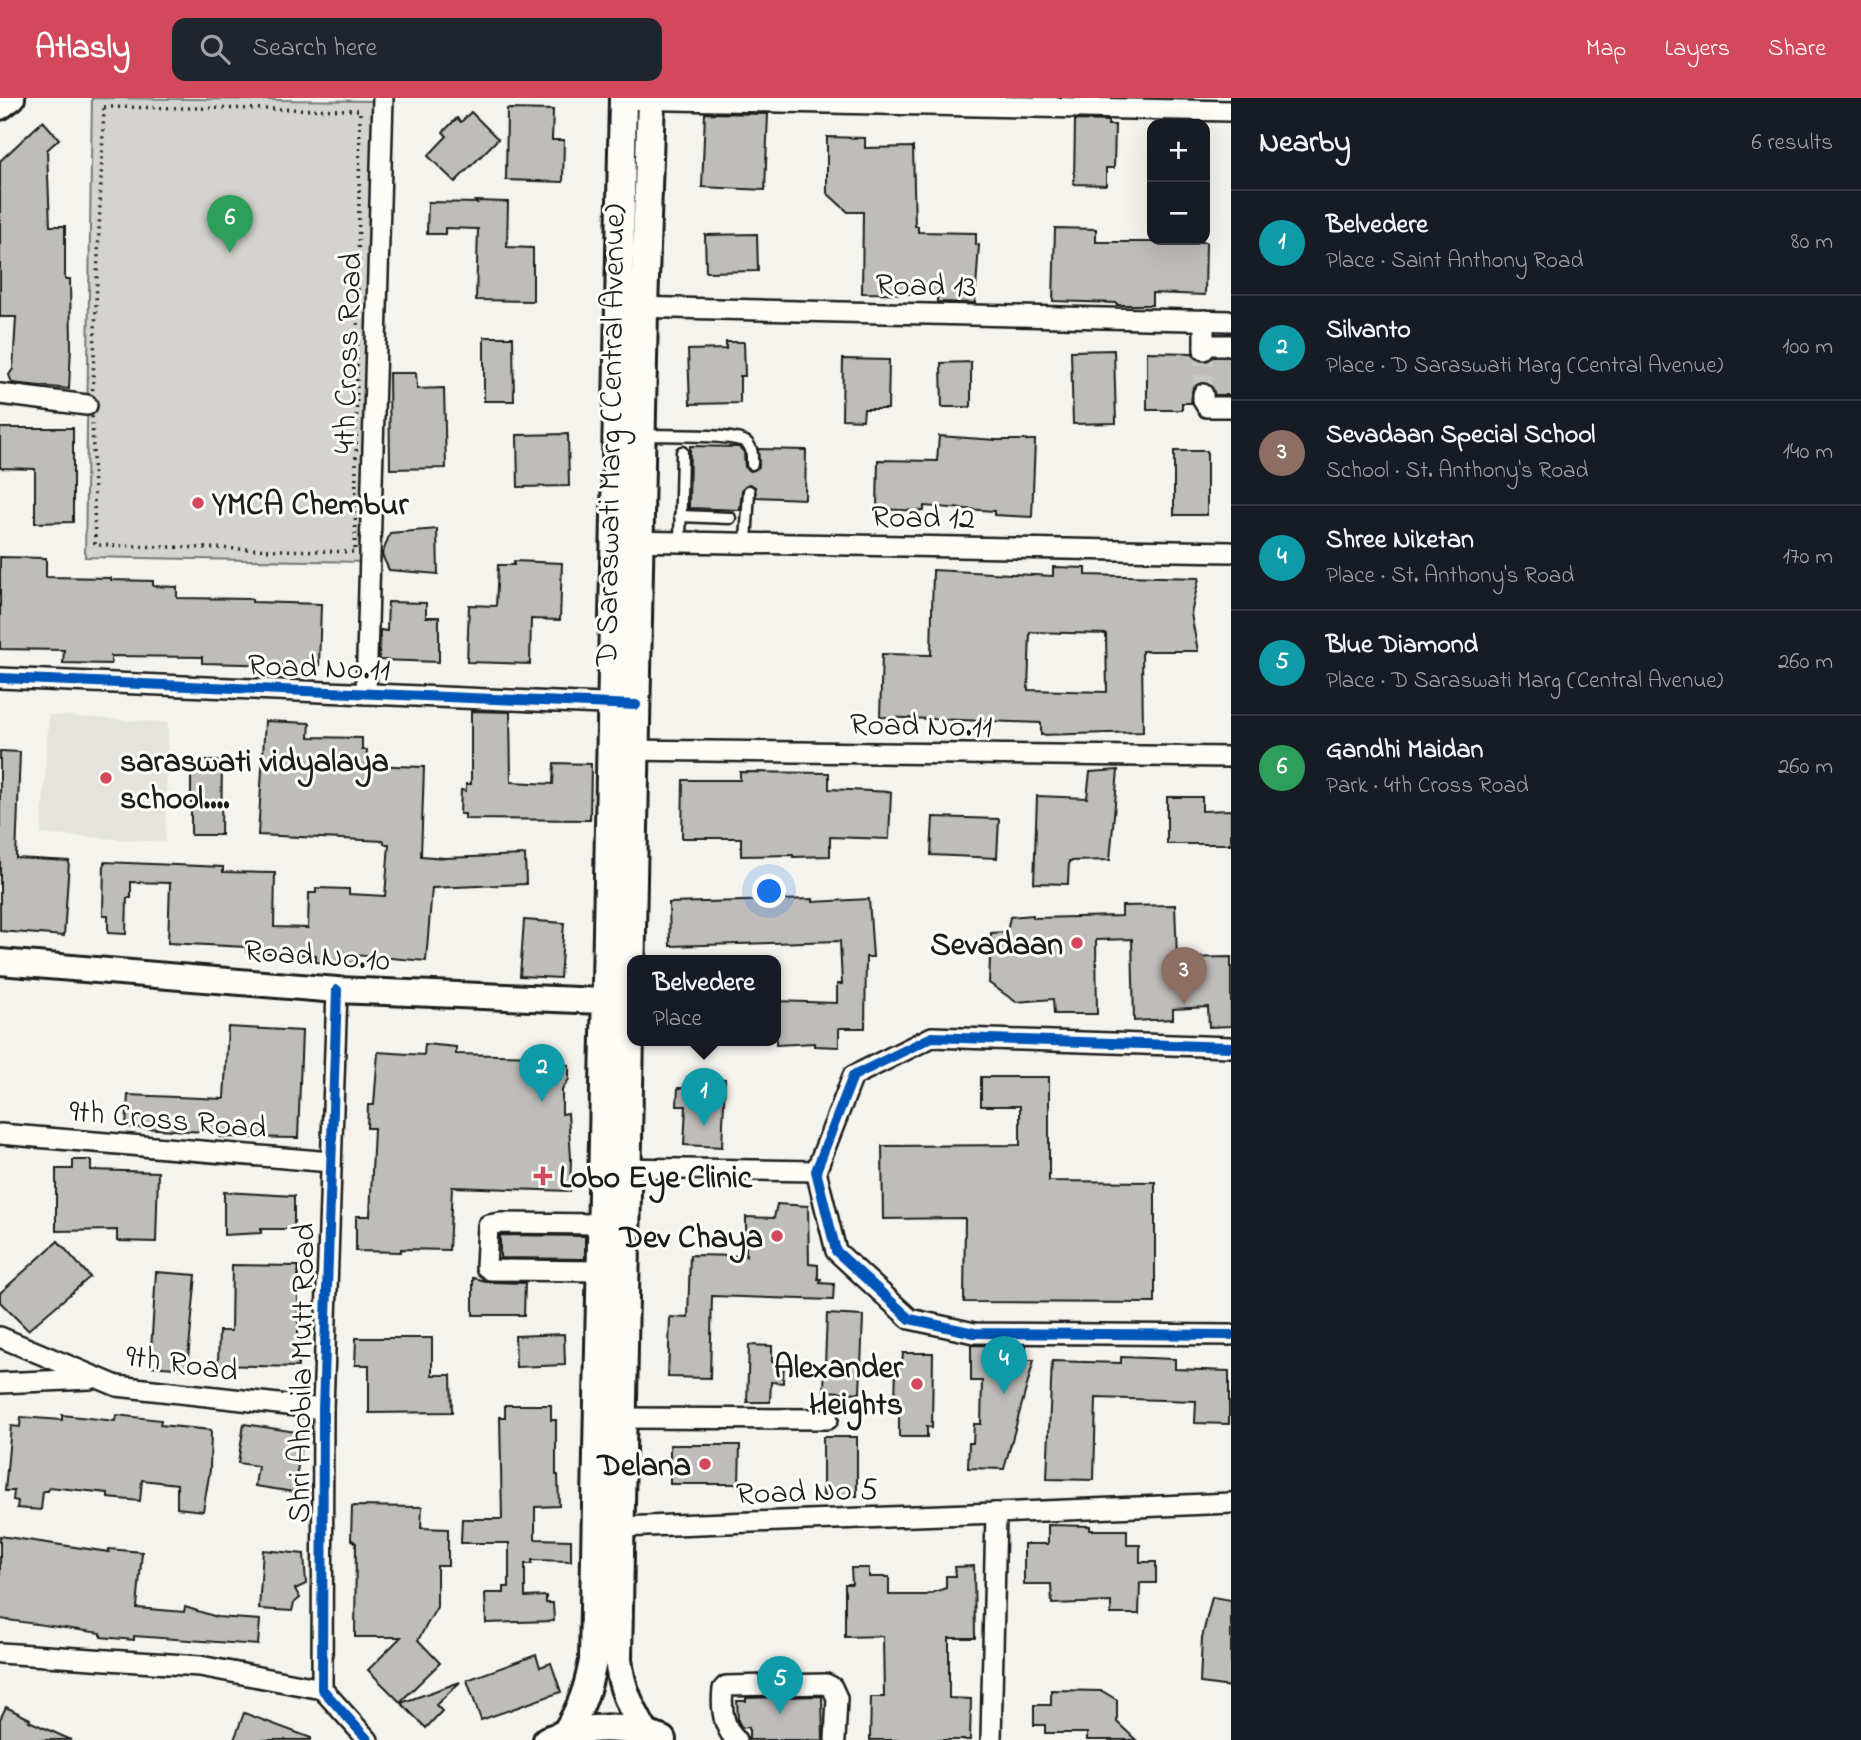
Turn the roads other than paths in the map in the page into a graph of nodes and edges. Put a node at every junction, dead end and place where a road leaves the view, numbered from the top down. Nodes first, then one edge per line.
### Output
1 (12, 98) edge
2 (383, 98) edge
3 (623, 98) edge
4 (651, 99) edge
5 (0, 107) edge
6 (1231, 111) edge
7 (632, 307) junction
8 (1204, 320) junction
9 (1231, 321) edge
10 (1231, 345) edge
11 (0, 394) edge
12 (1203, 394) dead end
13 (87, 405) dead end
14 (1231, 407) edge
15 (642, 435) junction
16 (682, 452) dead end
17 (752, 464) dead end
18 (749, 491) dead end
19 (680, 516) junction
20 (730, 518) dead end
21 (627, 541) junction
22 (680, 541) junction
23 (746, 543) junction
24 (1231, 552) edge
25 (0, 678) edge
26 (366, 694) junction
27 (624, 705) junction
28 (623, 750) junction
29 (1231, 757) edge
30 (0, 962) edge
31 (337, 990) junction
32 (618, 1002) edge
33 (1231, 1047) edge
34 (0, 1134) edge
35 (331, 1162) junction
36 (615, 1168) junction
37 (816, 1171) junction
38 (601, 1224) junction
39 (601, 1271) junction
40 (1231, 1335) edge
41 (0, 1337) edge
42 (97, 1378) junction
43 (0, 1382) edge
44 (323, 1409) junction
45 (621, 1418) junction
46 (828, 1419) dead end
47 (1231, 1503) edge
48 (996, 1513) junction
49 (620, 1527) junction
50 (0, 1653) edge
51 (322, 1689) junction
52 (556, 1736) edge
53 (654, 1736) edge
54 (368, 1740) edge
55 (736, 1740) edge
56 (835, 1740) edge
57 (991, 1740) edge

1 - 5 street
2 - 26 street, 4th Cross Road
3 - 4 street
3 - 7 main road, D Saraswati Marg (Central Avenue)
4 - 6 street
4 - 7 main road, D Saraswati Marg (Central Avenue)
7 - 8 street, Road 13
7 - 15 main road, D Saraswati Marg (Central Avenue)
7 - 21 main road, D Saraswati Marg (Central Avenue)
8 - 9 street, Road 13
8 - 10 street
11 - 13 street
12 - 14 street
15 - 17 lane
15 - 21 main road, D Saraswati Marg (Central Avenue)
16 - 19 lane
18 - 23 lane
19 - 20 lane
19 - 22 lane
21 - 22 street, Road 12
21 - 27 main road, D Saraswati Marg (Central Avenue)
22 - 23 street, Road 12
23 - 24 street, Road 12
25 - 26 street, Road No.11
26 - 27 street, Road No.11
27 - 28 main road, D Saraswati Marg (Central Avenue)
28 - 29 street, Road No.11
28 - 32 main road, D Saraswati Marg (Central Avenue)
30 - 31 street, Road No.10
31 - 32 street, Road No.10
31 - 35 street, Shri Ahobila Mutt Road
32 - 36 main road, D Saraswati Marg (Central Avenue)
33 - 37 street
34 - 35 street, 9th Cross Road
35 - 44 street, Shri Ahobila Mutt Road
36 - 37 street
36 - 38 main road, D Saraswati Marg (Central Avenue)
36 - 45 main road, D Saraswati Marg (Central Avenue)
37 - 40 street
38 - 39 main road, D Saraswati Marg (Central Avenue)
38 - 39 street
39 - 52 main road, D Saraswati Marg (Central Avenue)
41 - 42 street, 9th Road
42 - 43 street
42 - 44 street, 9th Road
44 - 51 street, Shri Ahobila Mutt Road
45 - 46 street
45 - 49 main road, D Saraswati Marg (Central Avenue)
47 - 48 street, Road No 5
48 - 49 street, Road No 5
48 - 57 street
49 - 53 main road, D Saraswati Marg (Central Avenue)
50 - 51 street
51 - 54 street
52 - 53 main road
55 - 56 street

